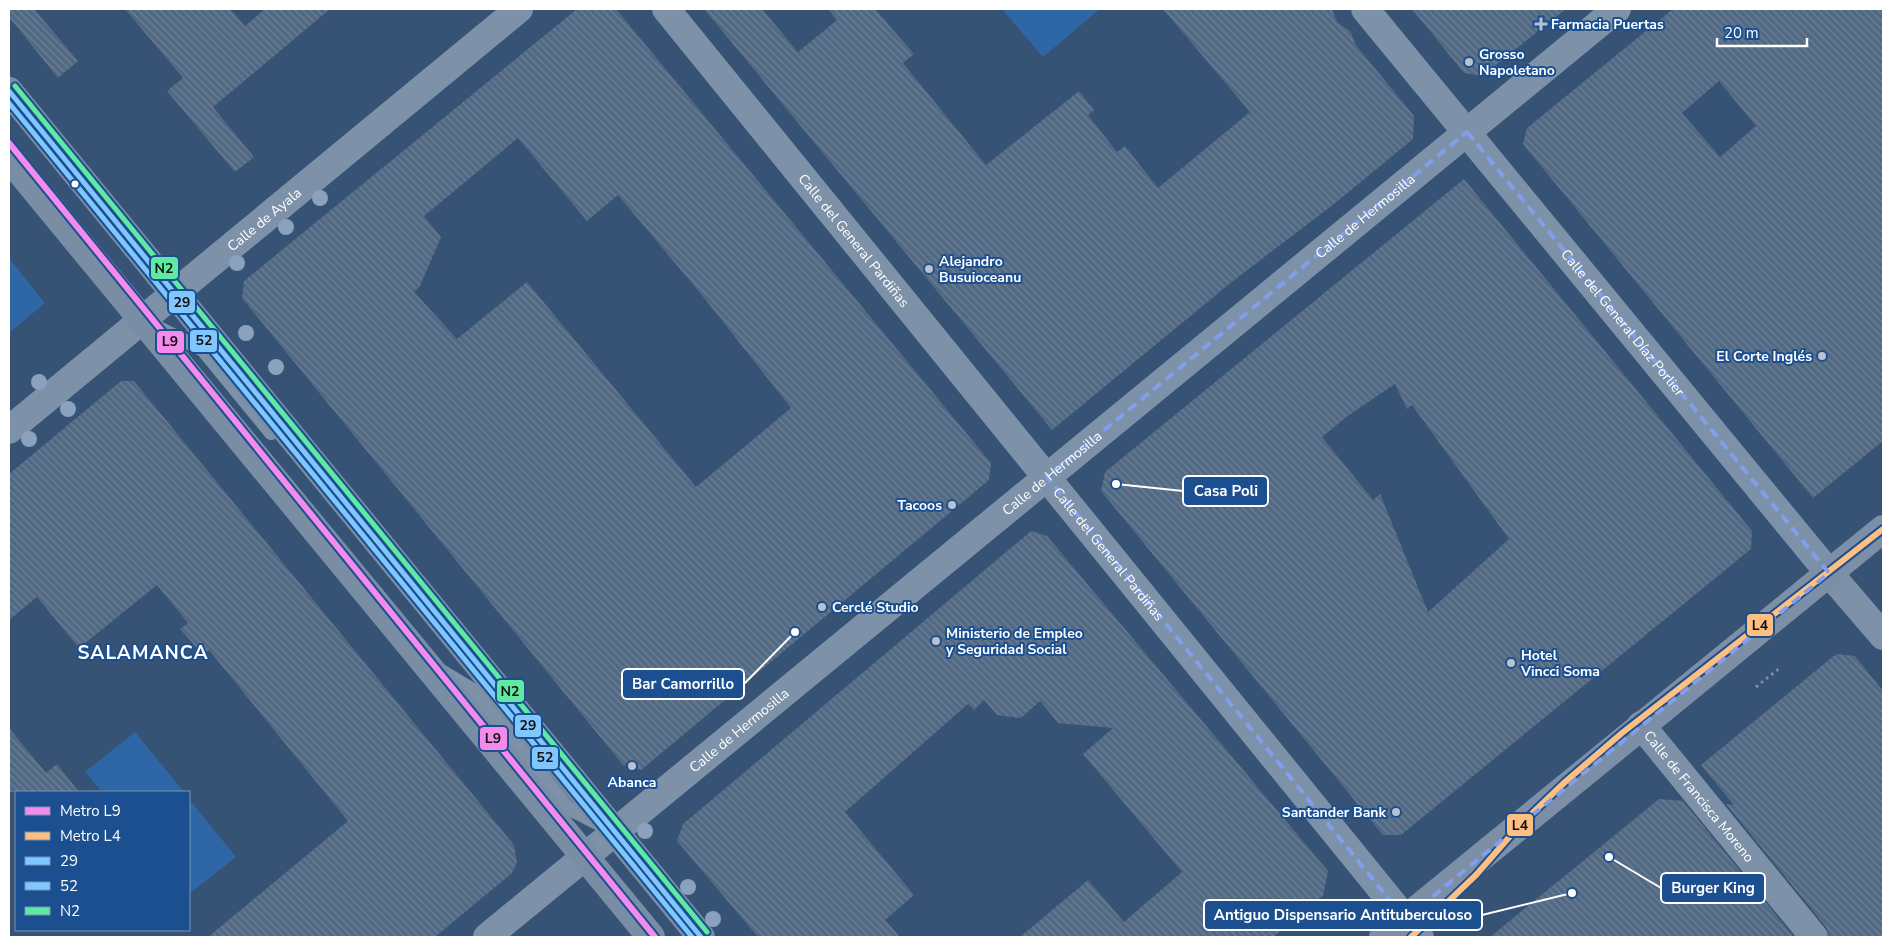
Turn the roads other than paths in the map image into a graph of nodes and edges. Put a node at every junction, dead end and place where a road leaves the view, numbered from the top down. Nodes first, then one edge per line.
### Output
1 (519, 9) edge
2 (666, 9) edge
3 (1365, 9) edge
4 (1617, 9) edge
5 (9, 91) edge
6 (1467, 132) junction
7 (9, 158) edge
8 (174, 294) junction
9 (141, 319) junction
10 (9, 430) edge
11 (320, 472) junction
12 (1047, 477) junction
13 (1883, 529) edge
14 (1829, 573) junction
15 (1883, 636) edge
16 (423, 660) junction
17 (1641, 725) junction
18 (615, 832) junction
19 (585, 857) junction
20 (1413, 928) edge
21 (487, 937) edge
22 (651, 937) edge
23 (701, 937) edge
24 (1383, 937) edge
25 (1814, 937) edge

1 - 8 street, Calle de Ayala
2 - 12 street, Calle del General Pardiñas
3 - 6 street, Calle del General Díaz Porlier
4 - 6 street, Calle de Hermosilla
5 - 8 main road
6 - 12 street, Calle de Hermosilla
6 - 14 street, Calle del General Díaz Porlier
7 - 9 main road
8 - 9 street, Calle de Ayala
8 - 11 main road
9 - 10 street, Calle de Ayala
9 - 11 lane
9 - 16 main road
11 - 18 main road
12 - 18 street, Calle de Hermosilla
12 - 20 street, Calle del General Pardiñas
13 - 14 main road
14 - 15 street, Calle del General Díaz Porlier
14 - 17 main road
16 - 18 lane
16 - 19 main road
17 - 20 main road
17 - 25 street, Calle de Francisca Moreno
18 - 19 street, Calle de Hermosilla
18 - 23 main road
19 - 21 street, Calle de Hermosilla
19 - 22 main road
20 - 24 main road

